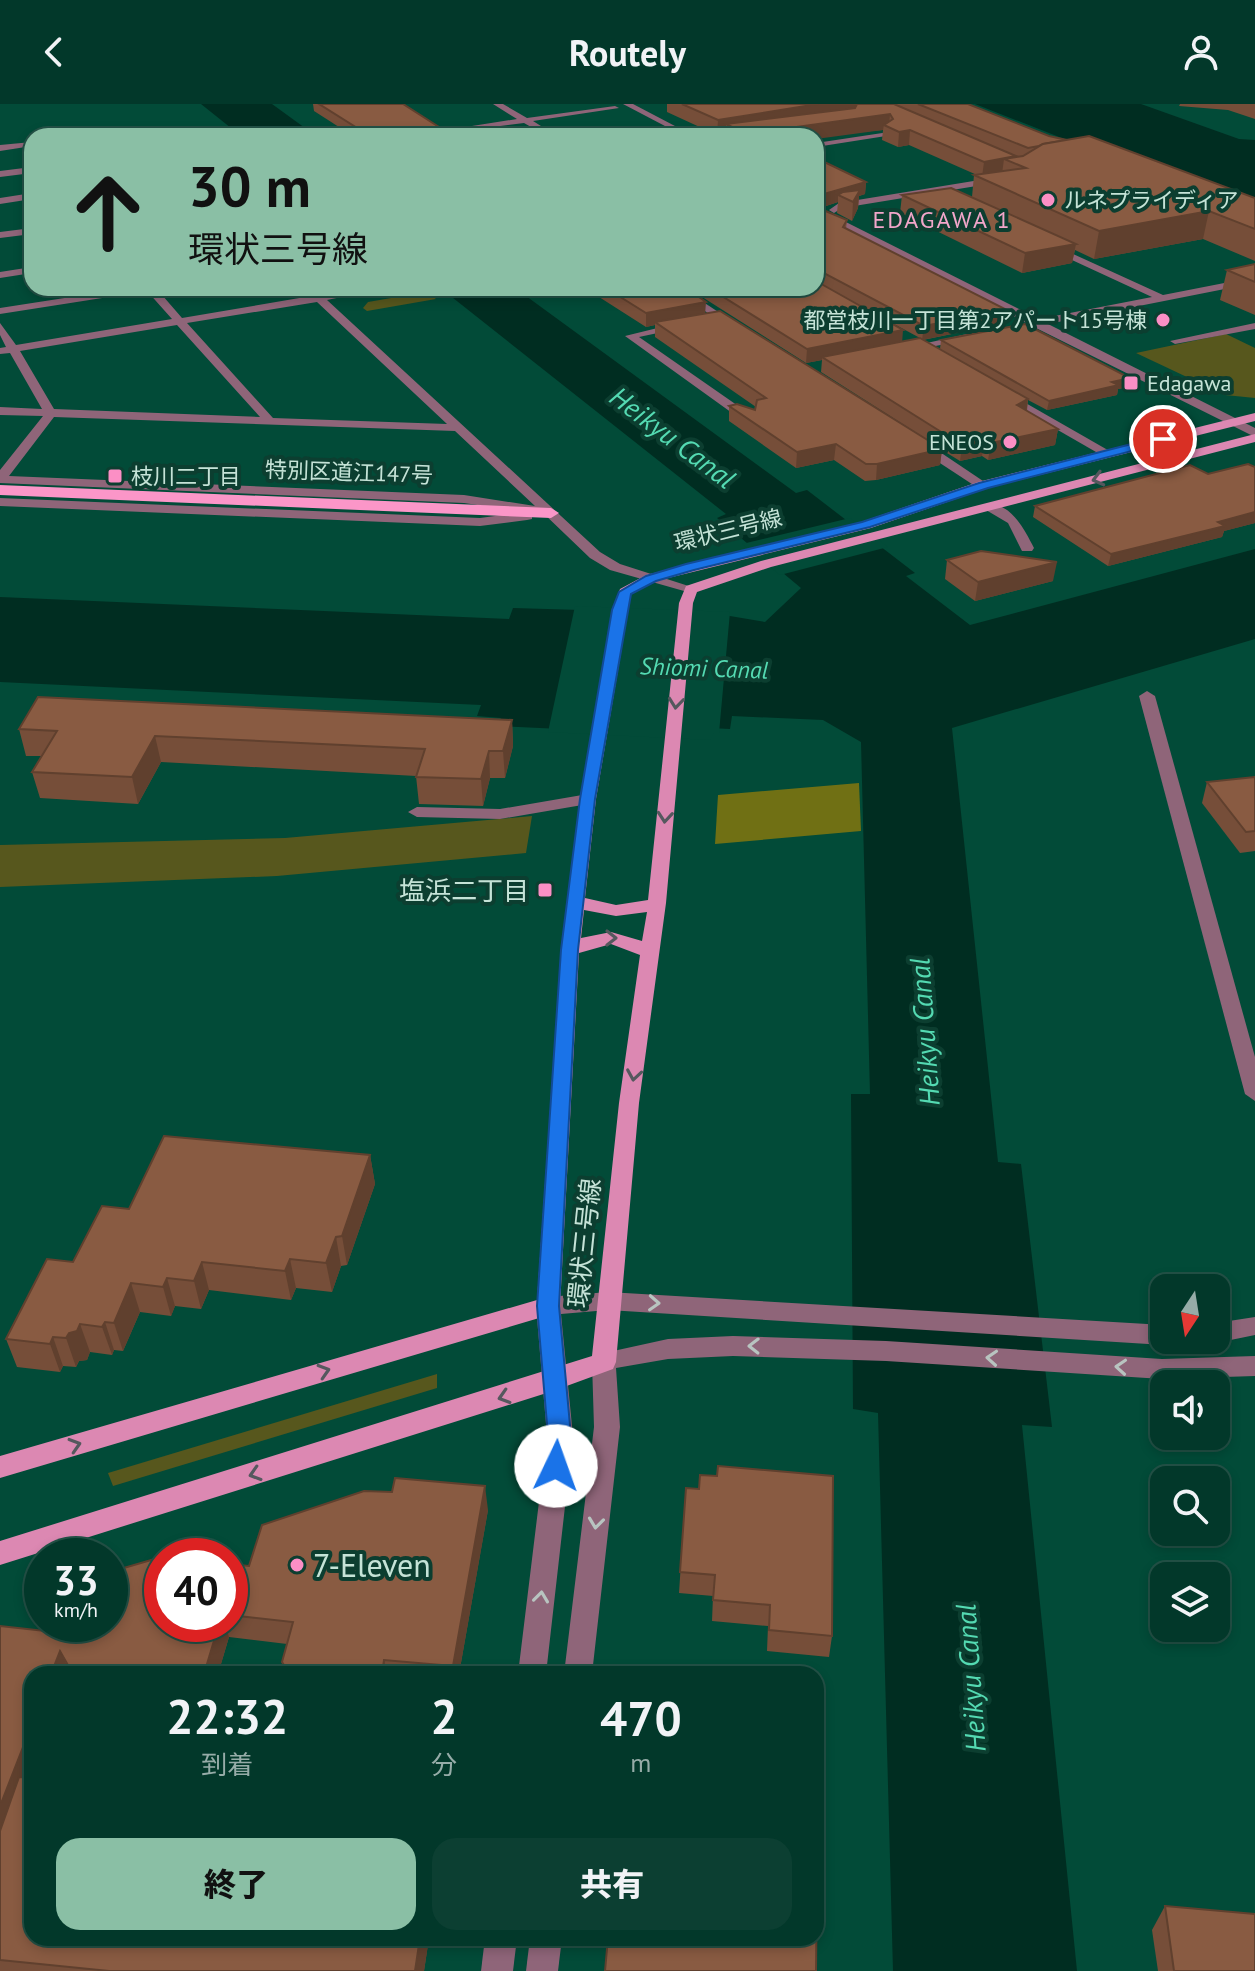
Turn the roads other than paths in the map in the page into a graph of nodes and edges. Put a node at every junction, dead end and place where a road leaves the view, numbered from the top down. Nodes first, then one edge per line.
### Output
1 (497, 104) edge
2 (580, 104) edge
3 (618, 107) edge
4 (662, 108) dead end
5 (640, 111) junction
6 (512, 113) junction
7 (525, 120) junction
8 (429, 126) edge
9 (432, 128) edge
10 (478, 128) edge
11 (539, 128) edge
12 (654, 128) edge
13 (674, 128) edge
14 (886, 134) edge
15 (824, 144) edge
16 (24, 145) edge
17 (0, 148) edge
18 (24, 171) edge
19 (0, 174) edge
20 (1004, 179) edge
21 (931, 191) junction
22 (24, 197) edge
23 (0, 201) edge
24 (956, 202) edge
25 (824, 209) edge
26 (824, 212) edge
27 (829, 214) junction
28 (824, 215) edge
29 (24, 232) edge
30 (0, 235) edge
31 (1040, 242) edge
32 (24, 271) edge
33 (0, 275) edge
34 (1255, 280) edge
35 (98, 296) edge
36 (157, 296) edge
37 (330, 296) edge
38 (688, 296) edge
39 (318, 298) junction
40 (1162, 298) junction
41 (0, 311) edge
42 (722, 318) junction
43 (705, 321) edge
44 (180, 322) junction
45 (1038, 322) junction
46 (690, 324) edge
47 (0, 326) edge
48 (1017, 326) edge
49 (1255, 326) edge
50 (746, 333) edge
51 (976, 335) edge
52 (907, 339) edge
53 (1175, 341) dead end
54 (920, 346) junction
55 (16, 348) junction
56 (0, 351) edge
57 (892, 352) edge
58 (934, 354) edge
59 (989, 386) edge
60 (0, 411) edge
61 (50, 413) junction
62 (1255, 417) edge
63 (750, 420) edge
64 (270, 421) junction
65 (1233, 422) junction
66 (459, 428) junction
67 (1255, 435) edge
68 (908, 437) edge
69 (1107, 453) junction
70 (0, 478) edge
71 (983, 485) junction
72 (0, 490) edge
73 (0, 502) edge
74 (991, 507) junction
75 (551, 513) junction
76 (1027, 548) dead end
77 (651, 578) junction
78 (691, 589) junction
79 (1147, 696) dead end
80 (588, 799) junction
81 (417, 812) dead end
82 (576, 901) junction
83 (657, 903) junction
84 (570, 950) junction
85 (651, 953) junction
86 (1255, 1094) edge
87 (608, 1301) junction
88 (548, 1306) junction
89 (1255, 1326) edge
90 (1230, 1330) edge
91 (1150, 1335) edge
92 (604, 1362) junction
93 (1255, 1366) edge
94 (553, 1381) junction
95 (0, 1467) edge
96 (0, 1553) edge
97 (533, 1666) edge
98 (579, 1666) edge
99 (500, 1946) edge
100 (545, 1946) edge
101 (497, 1971) edge
102 (542, 1971) edge

1 - 6 street
2 - 6 street
3 - 5 street
3 - 7 street
3 - 12 street
4 - 5 street
5 - 13 street
6 - 7 street
7 - 10 street
7 - 11 street
8 - 9 street
14 - 15 street
16 - 17 street
18 - 19 street
20 - 21 street
21 - 24 street
21 - 27 street
22 - 23 street
25 - 27 street
26 - 27 street
27 - 28 street
27 - 45 street
29 - 30 street
31 - 40 street
32 - 33 street
34 - 40 street
35 - 41 street
36 - 44 street
37 - 39 street
38 - 42 street
39 - 44 street
39 - 66 street
40 - 45 street
42 - 43 street
42 - 50 street
44 - 55 street
44 - 64 street
45 - 48 street
45 - 65 street
46 - 63 street
47 - 55 street
49 - 53 street
51 - 54 street
52 - 54 street
54 - 57 street
54 - 58 street
55 - 56 street
55 - 61 street
59 - 69 street
60 - 61 street
61 - 64 street
61 - 70 street
62 - 65 main road, 環状三号線
64 - 66 street
65 - 67 street
65 - 69 main road, 環状三号線
66 - 75 street
67 -> 74 main road, 環状三号線
68 - 71 street
69 - 71 main road, 環状三号線
70 - 75 street, 特別区道江147号
71 - 77 main road, 環状三号線
72 - 75 highway
73 - 75 street, 特別区道江147号
74 - 76 street
74 - 78 main road, 環状三号線
75 - 77 street
77 - 78 street
77 - 80 main road, 環状三号線
78 -> 83 main road, 環状三号線
79 - 86 street
80 - 81 street
80 - 82 main road, 環状三号線
82 - 83 main road
82 - 84 main road, 環状三号線
83 - 85 main road, 環状三号線
84 -> 85 main road
84 - 88 main road, 環状三号線
85 -> 87 main road, 環状三号線
87 - 88 street
87 -> 91 street
87 - 92 main road, 環状三号線
88 - 94 street
95 -> 88 main road, 環状三号線
89 - 90 street
93 -> 92 street
92 - 94 main road
92 -> 98 street
94 -> 96 main road
97 -> 94 street
99 - 101 street
100 - 102 street

